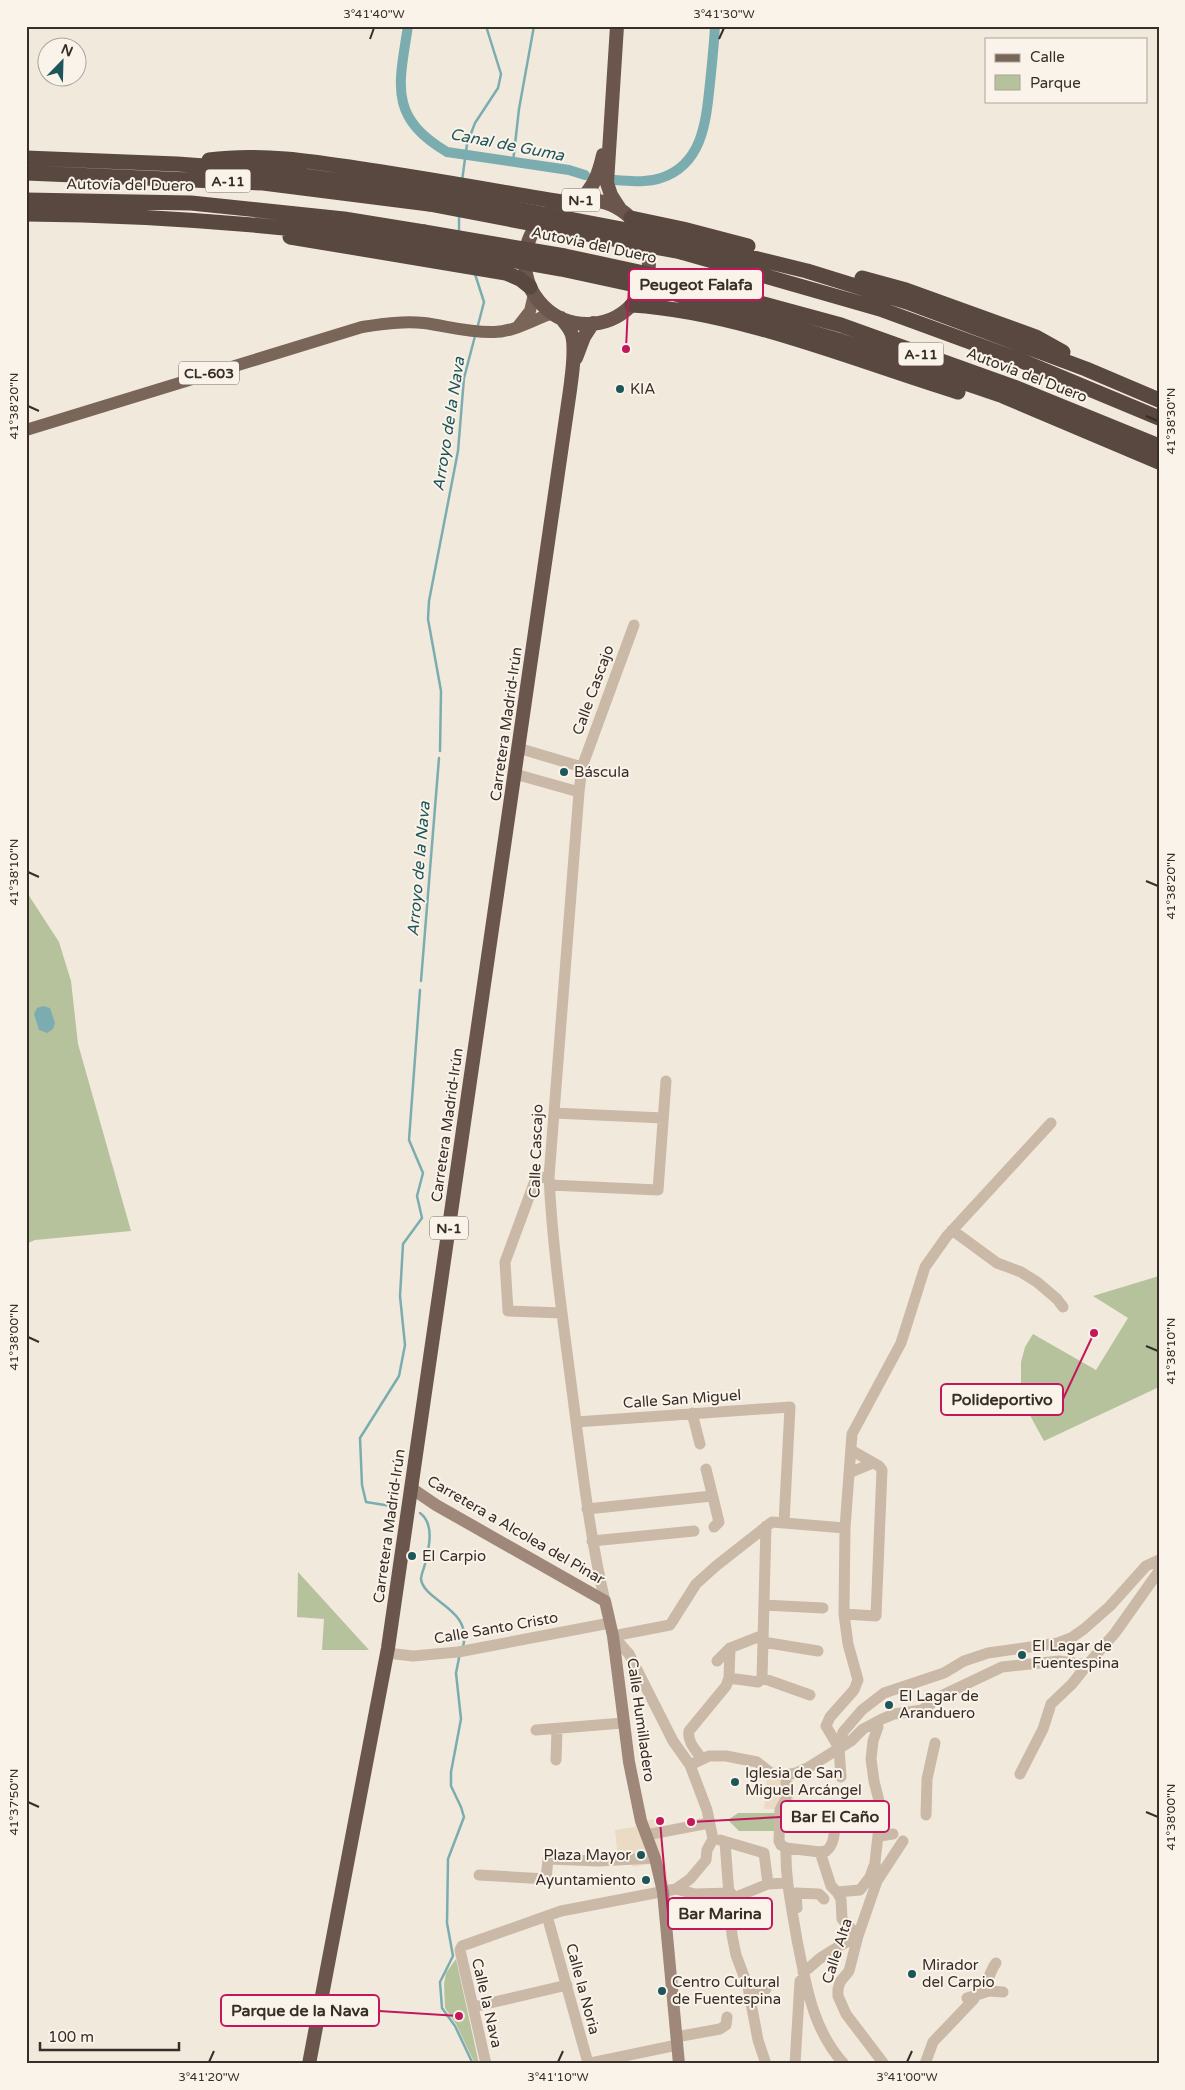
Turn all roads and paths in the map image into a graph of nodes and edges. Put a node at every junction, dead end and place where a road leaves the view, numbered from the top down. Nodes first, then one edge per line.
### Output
1 (617, 26) edge
2 (611, 115) junction
3 (26, 158) edge
4 (177, 164) junction
5 (26, 173) edge
6 (431, 199) junction
7 (26, 200) edge
8 (573, 202) junction
9 (626, 214) junction
10 (31, 215) edge
11 (152, 218) junction
12 (422, 238) junction
13 (683, 247) junction
14 (674, 287) junction
15 (532, 291) junction
16 (632, 305) junction
17 (557, 316) junction
18 (593, 323) junction
19 (518, 326) junction
20 (573, 366) junction
21 (1086, 369) junction
22 (1159, 400) edge
23 (1019, 404) junction
24 (1159, 418) edge
25 (26, 430) edge
26 (1159, 446) edge
27 (1159, 462) edge
28 (634, 625) dead end
29 (518, 748) junction
30 (582, 767) junction
31 (515, 774) junction
32 (579, 792) junction
33 (666, 1081) dead end
34 (554, 1113) junction
35 (664, 1118) junction
36 (1051, 1123) dead end
37 (549, 1181) junction
38 (952, 1230) junction
39 (1063, 1307) dead end
40 (562, 1313) junction
41 (692, 1413) junction
42 (576, 1422) junction
43 (700, 1444) dead end
44 (851, 1450) junction
45 (873, 1463) junction
46 (706, 1469) dead end
47 (849, 1473) junction
48 (411, 1488) junction
49 (712, 1496) junction
50 (587, 1509) junction
51 (784, 1523) junction
52 (766, 1526) junction
53 (714, 1527) dead end
54 (845, 1528) junction
55 (694, 1531) dead end
56 (592, 1541) junction
57 (1159, 1560) edge
58 (1159, 1571) edge
59 (605, 1601) junction
60 (764, 1605) junction
61 (823, 1608) dead end
62 (844, 1614) junction
63 (610, 1623) junction
64 (613, 1636) junction
65 (763, 1639) junction
66 (730, 1648) junction
67 (818, 1651) dead end
68 (387, 1654) junction
69 (717, 1661) dead end
70 (1087, 1665) junction
71 (729, 1678) junction
72 (762, 1678) junction
73 (810, 1695) dead end
74 (877, 1722) junction
75 (623, 1723) junction
76 (536, 1730) dead end
77 (557, 1730) junction
78 (935, 1743) dead end
79 (839, 1748) junction
80 (701, 1758) junction
81 (556, 1760) dead end
82 (690, 1765) junction
83 (1020, 1774) dead end
84 (785, 1775) junction
85 (841, 1777) dead end
86 (837, 1808) junction
87 (780, 1810) junction
88 (881, 1810) junction
89 (926, 1815) dead end
90 (709, 1823) junction
91 (646, 1835) junction
92 (880, 1836) junction
93 (713, 1839) junction
94 (726, 1842) junction
95 (786, 1848) junction
96 (820, 1852) junction
97 (655, 1858) junction
98 (876, 1862) junction
99 (479, 1875) dead end
100 (877, 1881) junction
101 (787, 1883) junction
102 (768, 1884) junction
103 (676, 1889) junction
104 (852, 1891) junction
105 (663, 1892) junction
106 (837, 1892) junction
107 (731, 1896) junction
108 (824, 1899) dead end
109 (843, 1912) junction
110 (794, 1919) junction
111 (549, 1923) dead end
112 (858, 1936) junction
113 (996, 1963) dead end
114 (803, 1972) junction
115 (567, 1985) junction
116 (766, 1988) dead end
117 (749, 1991) junction
118 (1003, 1992) dead end
119 (974, 1997) junction
120 (474, 2007) junction
121 (727, 2017) dead end
122 (677, 2041) junction
123 (310, 2064) edge
124 (486, 2064) edge
125 (587, 2064) edge
126 (679, 2064) edge
127 (766, 2064) edge
128 (795, 2064) edge
129 (844, 2064) edge
130 (884, 2064) edge
131 (925, 2064) edge

1 - 2 highway, N-1
2 - 8 highway, N-1
2 - 9 highway, N-1
3 - 4 highway
4 - 6 highway
4 - 8 highway
5 - 6 highway, Autovía del Duero / A-11
6 - 13 highway, Autovía del Duero / A-11, bridge
7 - 12 highway, Autovía del Duero / A-11
8 - 9 highway, N-1
8 - 15 highway, N-1
9 - 16 highway, N-1
9 - 21 highway
10 - 11 highway
11 - 12 highway
11 - 15 highway
12 - 14 highway, Autovía del Duero / A-11, bridge
13 - 21 highway
13 - 24 highway, Autovía del Duero / A-11
14 - 23 highway
14 - 26 highway, Autovía del Duero / A-11
15 - 17 highway, N-1
15 - 19 main road
16 - 18 highway, N-1
16 - 23 highway
17 - 18 highway, N-1
17 - 19 main road, CL-603
17 - 20 highway, Carretera Madrid-Irún / N-1
18 - 20 highway, Carretera Madrid-Irún / N-1
19 - 25 main road, CL-603
20 - 29 highway, Carretera Madrid-Irún / N-1
21 - 22 highway
23 - 27 highway
28 - 30 street, Calle Cascajo
29 - 30 street
29 - 31 highway, Carretera Madrid-Irún / N-1
30 - 32 street, Calle Cascajo
31 - 32 street
31 - 48 highway, Carretera Madrid-Irún / N-1
32 - 34 street, Calle Cascajo
33 - 35 street
34 - 35 street
34 - 37 street, Calle Cascajo
35 - 37 street
36 - 38 street
37 - 40 street, Calle Cascajo
37 - 40 street
38 - 39 street
38 - 44 street
40 - 42 street, Calle Cascajo
41 - 42 street, Calle San Miguel
41 - 43 street
41 - 51 street, Calle San Miguel
42 - 50 street, Calle Cascajo
44 - 45 street
44 - 47 street
45 - 47 street
45 - 62 street
46 - 49 street
47 - 54 street
48 - 59 main road, Carretera a Alcolea del Pinar
48 - 68 highway, Carretera Madrid-Irún / N-1
49 - 50 street
49 - 53 street
50 - 56 street, Calle Cascajo
51 - 52 street
51 - 54 street
52 - 60 street
52 - 64 street
54 - 62 street
55 - 56 street
56 - 59 street, Calle Cascajo
57 - 79 street
58 - 70 street
59 - 63 main road, Calle Cascajo
60 - 61 street
60 - 65 street
62 - 79 street
63 - 64 main road, Calle Humilladero
63 - 68 street, Calle Santo Cristo
64 - 75 main road, Calle Humilladero
64 - 82 street
65 - 66 street
65 - 67 street
65 - 72 street
66 - 69 street
66 - 71 street
68 - 123 highway, Carretera Madrid-Irún / N-1
70 - 74 street
70 - 83 street
71 - 72 street
71 - 80 street
72 - 73 street
74 - 79 street
74 - 88 street, Calle Alta
75 - 77 street
75 - 91 main road, Calle Humilladero
76 - 77 street
77 - 81 street
78 - 89 street
79 - 84 street
79 - 85 street
80 - 82 street
80 - 84 street
82 - 90 street
84 - 87 street
86 - 87 street
86 - 88 street
86 - 96 street
87 - 95 street
88 - 92 street, Calle Alta
90 - 91 street
90 - 93 street
91 - 97 main road
92 - 98 street, Calle Alta
92 - 100 street
93 - 94 street
93 - 103 street
94 - 102 street
94 - 107 street
95 - 96 street
95 - 101 street
96 - 106 street
97 - 99 street
97 - 105 main road
98 - 100 street, Calle Alta
98 - 104 street
100 - 112 street, Calle Alta
101 - 102 street
101 - 110 street
102 - 107 street
103 - 105 street
103 - 107 street
104 - 106 street
104 - 109 street
105 - 120 street, Calle la Nava
105 - 122 main road
106 - 109 street
107 - 117 street
108 - 110 street
109 - 112 street
110 - 114 street
111 - 115 street, Calle la Noria
112 - 114 street
112 - 130 street, Calle Alta
113 - 119 street
114 - 128 street
114 - 129 street
115 - 120 street
115 - 125 street, Calle la Noria
116 - 117 street
117 - 127 street
118 - 119 street
119 - 131 street
120 - 124 street, Calle la Nava
121 - 122 street
122 - 125 street
122 - 126 main road

